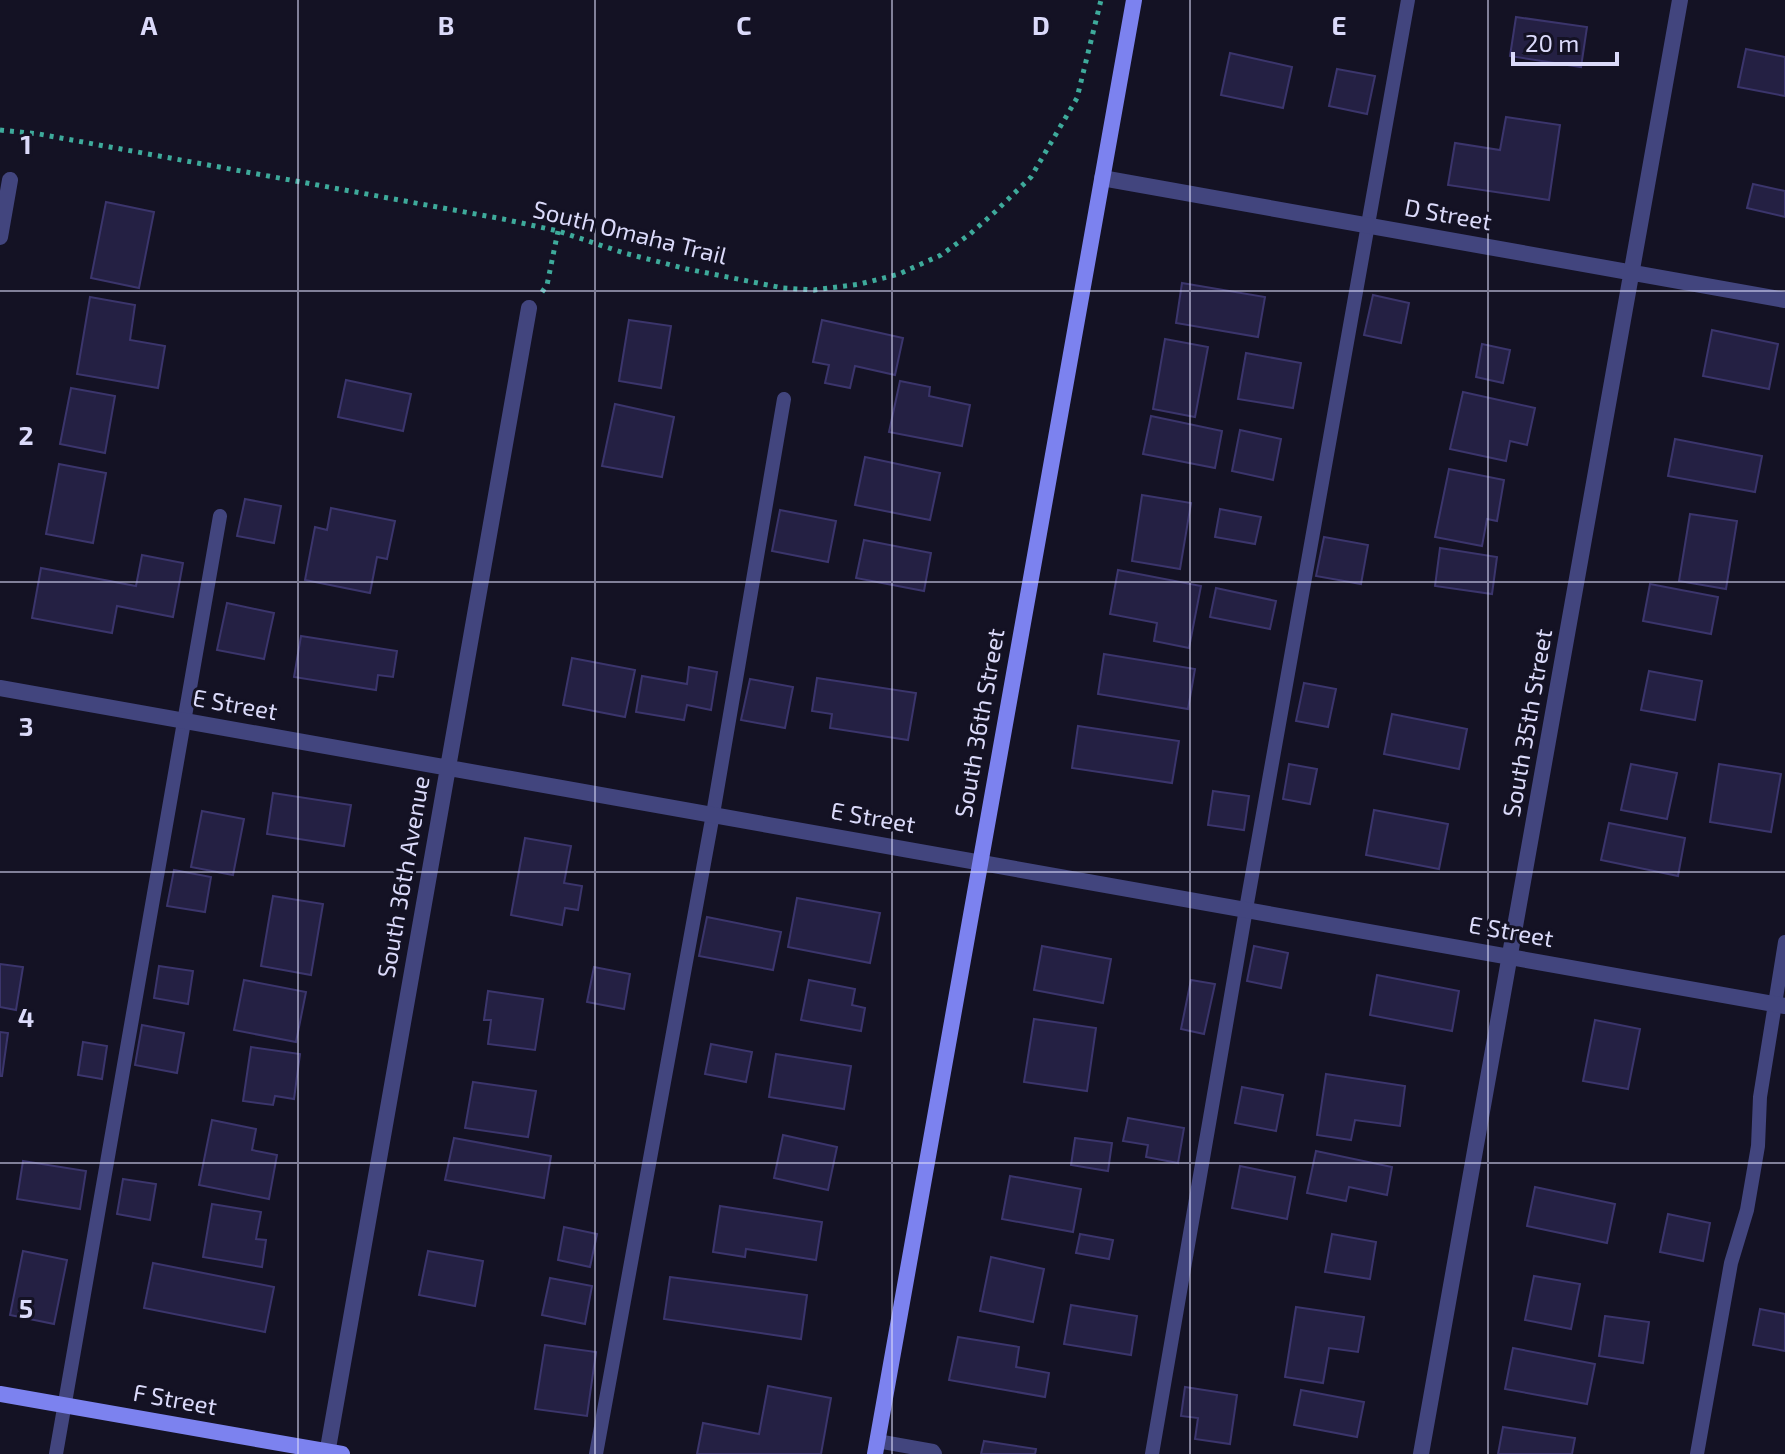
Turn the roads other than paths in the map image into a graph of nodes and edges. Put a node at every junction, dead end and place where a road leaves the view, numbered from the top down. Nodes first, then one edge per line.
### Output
1 (1134, 0) edge
2 (1408, 0) edge
3 (1680, 0) edge
4 (1102, 178) junction
5 (10, 180) dead end
6 (1367, 225) junction
7 (0, 237) edge
8 (1633, 272) junction
9 (1785, 300) edge
10 (529, 308) road end
11 (784, 399) dead end
12 (220, 516) dead end
13 (0, 688) edge
14 (185, 721) junction
15 (448, 767) junction
16 (713, 814) junction
17 (980, 862) junction
18 (1246, 909) junction
19 (1785, 942) edge
20 (1511, 957) junction
21 (1780, 1005) edge
22 (0, 1394) edge
23 (64, 1405) junction
24 (876, 1447) edge
25 (333, 1453) edge
26 (56, 1454) edge
27 (596, 1454) edge
28 (935, 1454) edge
29 (1152, 1454) edge
30 (1421, 1454) edge
31 (1697, 1454) edge

1 - 4 street, South 36th Street
2 - 6 lane
3 - 8 street, South 35th Street
4 - 6 street, D Street
4 - 17 street, South 36th Street
5 - 7 street
6 - 8 street, D Street
6 - 18 lane
8 - 9 street, D Street
8 - 20 street, South 35th Street
10 - 15 street, South 36th Avenue
11 - 16 lane
12 - 14 lane
13 - 14 street, E Street
14 - 15 street, E Street
14 - 23 lane
15 - 16 street, E Street
15 - 25 street, South 36th Avenue
16 - 17 street, E Street
16 - 27 lane
17 - 18 street, E Street
17 - 24 street, South 36th Street
18 - 20 street, E Street
18 - 29 lane
19 - 21 lane
20 - 21 street, E Street
20 - 30 street, South 35th Street
21 - 31 lane
22 - 23 street, F Street
23 - 25 street, F Street
23 - 26 lane
24 - 28 lane

